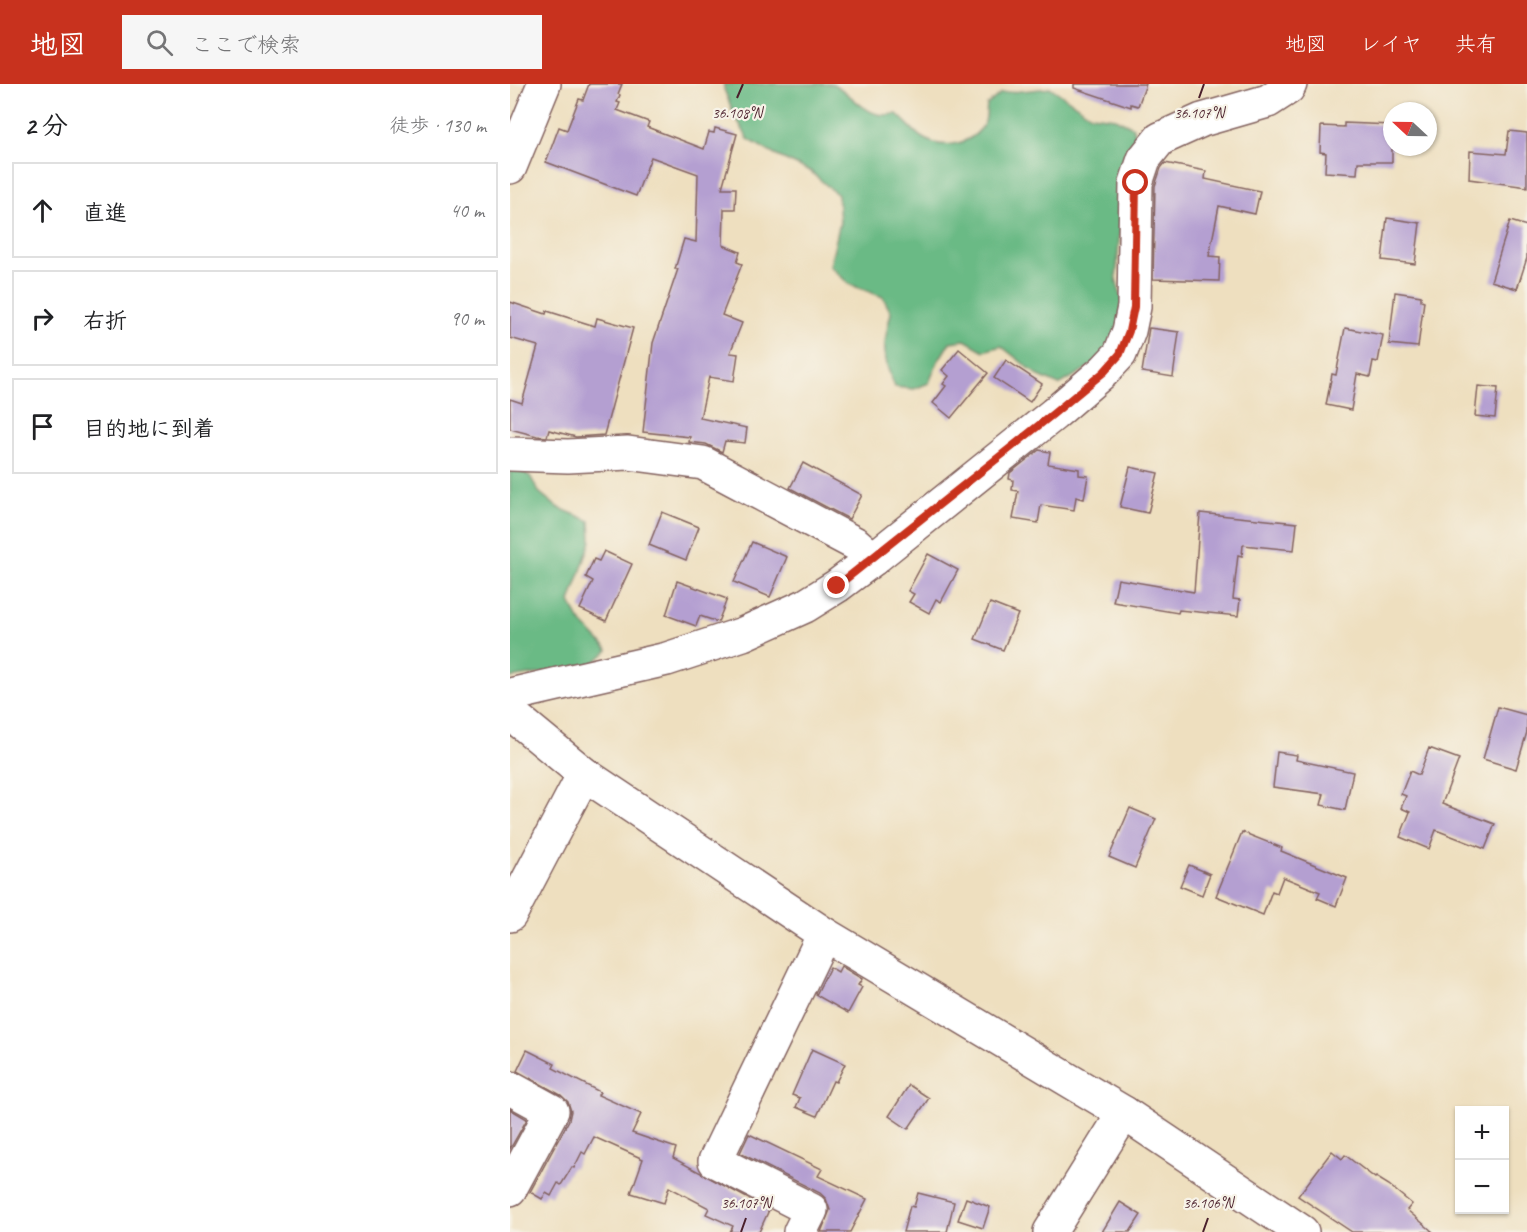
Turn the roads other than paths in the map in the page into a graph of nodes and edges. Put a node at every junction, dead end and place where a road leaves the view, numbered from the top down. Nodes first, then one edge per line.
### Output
1 (544, 84) edge
2 (1290, 84) edge
3 (510, 167) edge
4 (510, 454) edge
5 (873, 559) junction
6 (510, 695) edge
7 (510, 713) edge
8 (584, 774) junction
9 (510, 915) edge
10 (824, 934) junction
11 (510, 1088) edge
12 (1124, 1113) junction
13 (510, 1189) edge
14 (800, 1232) edge
15 (1050, 1232) edge
16 (1302, 1232) edge

1 - 3 main road
2 - 5 main road
4 - 5 main road
5 - 6 main road
7 - 8 main road
8 - 9 main road
8 - 10 main road
10 - 12 main road
10 - 14 main road
11 - 13 main road
12 - 15 main road
12 - 16 main road

